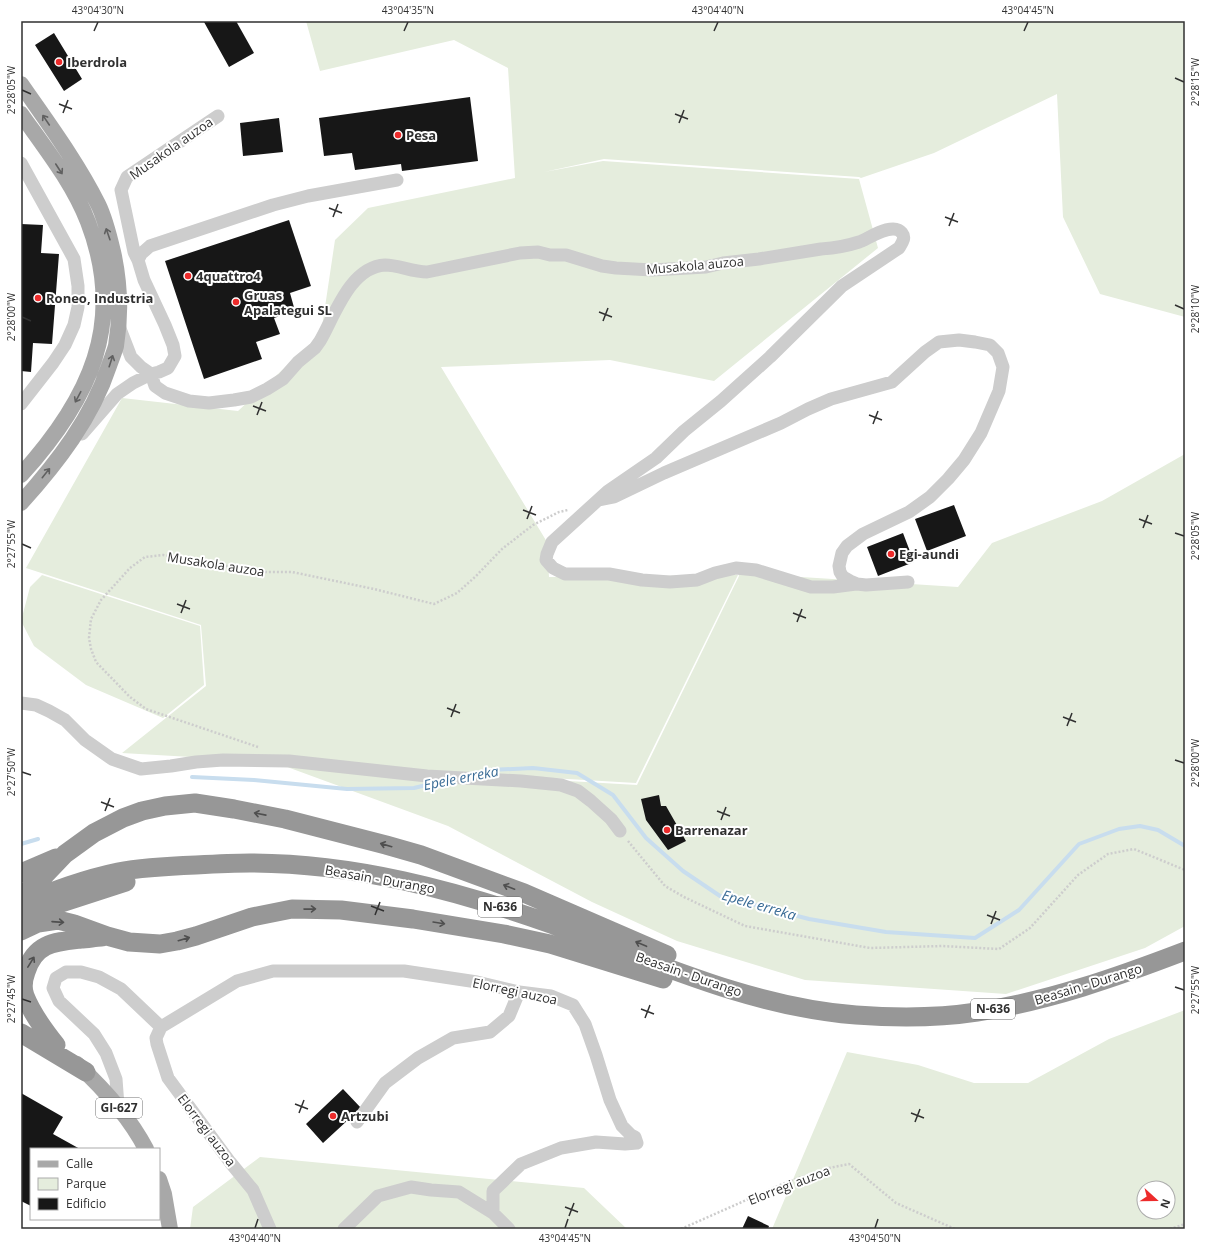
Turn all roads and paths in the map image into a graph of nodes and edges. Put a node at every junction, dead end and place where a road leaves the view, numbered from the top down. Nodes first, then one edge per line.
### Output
1 (21, 84) edge
2 (21, 114) edge
3 (218, 116) dead end
4 (21, 163) edge
5 (397, 180) dead end
6 (138, 260) junction
7 (118, 324) junction
8 (151, 374) junction
9 (21, 404) edge
10 (63, 451) junction
11 (21, 475) edge
12 (599, 500) junction
13 (21, 503) edge
14 (572, 508) dead end
15 (908, 582) dead end
16 (856, 584) junction
17 (21, 703) edge
18 (264, 750) dead end
19 (620, 831) joint
20 (65, 854) junction
21 (1185, 870) edge
22 (21, 873) edge
23 (93, 885) junction
24 (21, 897) edge
25 (21, 904) edge
26 (21, 920) edge
27 (21, 931) edge
28 (108, 936) junction
29 (1185, 951) edge
30 (519, 992) junction
31 (794, 1006) junction
32 (21, 1010) edge
33 (21, 1023) edge
34 (161, 1027) junction
35 (21, 1033) edge
36 (56, 1045) junction
37 (86, 1072) junction
38 (118, 1106) junction
39 (357, 1122) dead end
40 (145, 1148) edge
41 (160, 1182) edge
42 (493, 1213) junction
43 (1185, 1224) edge
44 (170, 1229) edge
45 (270, 1229) edge
46 (344, 1229) edge
47 (509, 1229) edge
48 (681, 1229) edge
49 (955, 1229) edge
50 (1170, 1229) edge

7 -> 1 main road
2 -> 11 main road
3 - 6 street, Musakola auzoa
4 - 9 street
5 - 6 street
6 - 8 street, Musakola auzoa
7 - 8 street, Musakola auzoa
10 -> 7 main road
8 - 10 street, Musakola auzoa
8 - 12 street, Musakola auzoa
13 -> 10 main road
12 - 16 street, Musakola auzoa
12 - 16 street, Musakola auzoa
14 - 18 path, Musakola auzoa
15 - 16 street, Musakola auzoa
17 - 19 street
19 - 21 path
20 - 22 highway
20 - 24 highway
31 -> 20 highway
23 - 25 highway
23 - 26 highway
23 - 31 highway, Beasain - Durango / N-636
27 -> 28 highway
28 -> 31 highway
36 -> 28 highway
29 - 31 highway, Beasain - Durango / N-636
30 - 34 street, Elorregi auzoa
30 - 39 street
30 - 42 street, Elorregi auzoa
32 - 36 main road, GI-627
33 - 36 main road, GI-627
34 - 38 street
34 - 45 street, Elorregi auzoa
35 - 37 highway
36 - 37 main road, GI-627
37 - 38 main road, GI-627
38 - 40 main road, GI-627
41 - 44 main road
42 - 46 street
42 - 47 street
43 - 50 path
48 - 49 path, Elorregi auzoa

